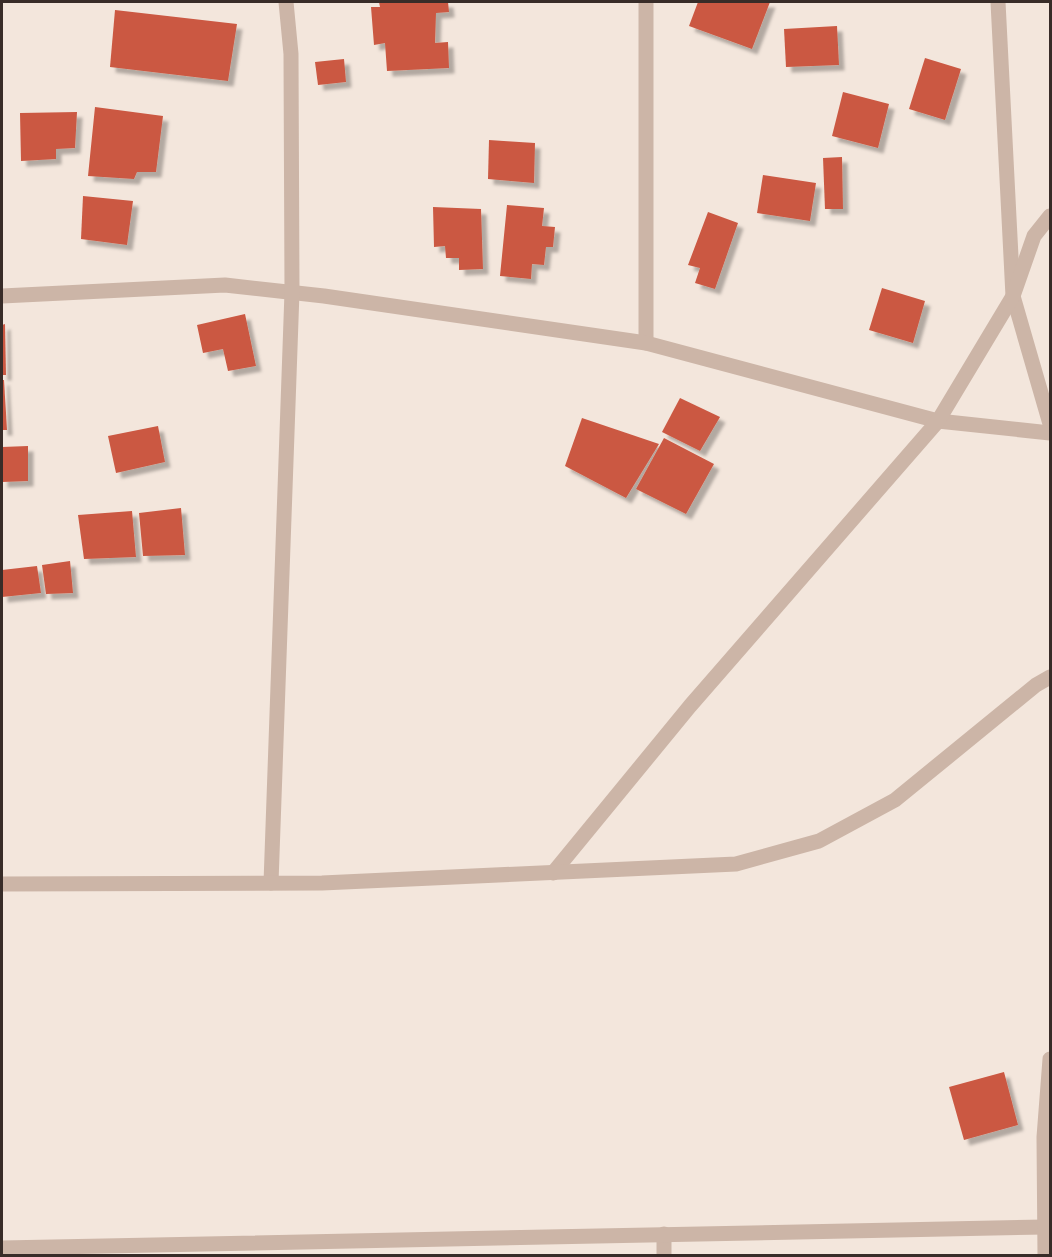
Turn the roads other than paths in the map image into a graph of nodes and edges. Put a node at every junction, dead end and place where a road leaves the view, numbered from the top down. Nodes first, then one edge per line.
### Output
1 (286, 2) edge
2 (646, 2) edge
3 (998, 2) edge
4 (1050, 216) edge
5 (292, 292) junction
6 (2, 296) edge
7 (1013, 296) junction
8 (646, 343) junction
9 (938, 420) junction
10 (1050, 424) edge
11 (1050, 432) edge
12 (1050, 677) edge
13 (553, 873) junction
14 (271, 883) junction
15 (2, 884) edge
16 (1050, 1059) edge
17 (1045, 1227) junction
18 (664, 1234) junction
19 (2, 1248) edge
20 (254, 1249) edge
21 (664, 1256) edge
22 (1045, 1256) edge

1 - 5 street
2 - 8 street
3 - 7 street
4 - 7 street
5 - 6 street
5 - 8 street
5 - 14 street
7 - 9 street
7 - 10 street
8 - 9 street
9 - 11 street
9 - 13 street
12 - 13 street
13 - 14 street
14 - 15 street
16 - 17 street
17 - 18 street
17 - 22 street
18 - 20 street
18 - 21 street
19 - 20 street

